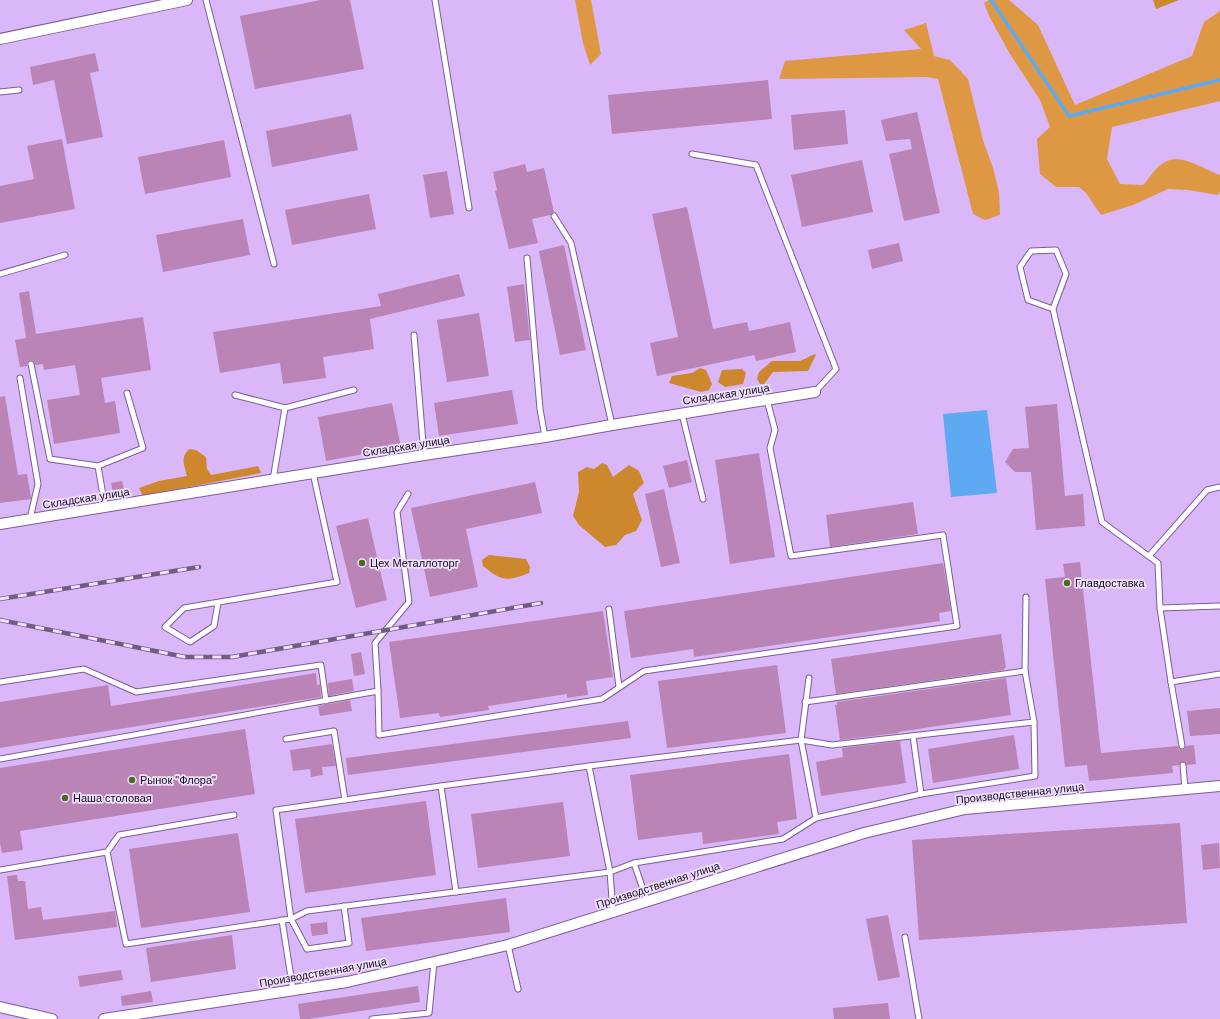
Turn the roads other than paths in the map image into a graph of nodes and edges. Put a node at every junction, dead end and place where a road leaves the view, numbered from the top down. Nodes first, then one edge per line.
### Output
1 (187, 0) edge
2 (206, 0) edge
3 (435, 0) edge
4 (0, 39) edge
5 (19, 90) dead end
6 (0, 92) edge
7 (692, 154) dead end
8 (469, 208) dead end
9 (554, 216) dead end
10 (65, 255) dead end
11 (527, 258) dead end
12 (274, 264) dead end
13 (0, 274) edge
14 (1053, 309) junction
15 (414, 335) dead end
16 (31, 364) dead end
17 (20, 378) dead end
18 (354, 390) dead end
19 (815, 392) joint
20 (127, 393) dead end
21 (235, 395) dead end
22 (767, 400) junction
23 (285, 408) junction
24 (682, 414) junction
25 (612, 425) junction
26 (544, 438) junction
27 (424, 455) junction
28 (98, 466) junction
29 (313, 473) junction
30 (273, 480) junction
31 (1220, 488) edge
32 (408, 494) dead end
33 (703, 499) dead end
34 (105, 506) junction
35 (30, 519) junction
36 (0, 524) edge
37 (1149, 556) junction
38 (1026, 597) dead end
39 (218, 603) junction
40 (1220, 606) edge
41 (1160, 608) junction
42 (609, 609) dead end
43 (1025, 671) junction
44 (1220, 674) edge
45 (809, 678) dead end
46 (0, 682) edge
47 (1171, 682) junction
48 (619, 687) junction
49 (378, 691) junction
50 (326, 701) junction
51 (806, 702) junction
52 (1034, 722) junction
53 (913, 736) junction
54 (286, 739) dead end
55 (801, 740) junction
56 (1182, 746) dead end
57 (0, 760) edge
58 (1183, 765) dead end
59 (589, 766) junction
60 (441, 786) junction
61 (1220, 786) edge
62 (1185, 789) junction
63 (921, 794) junction
64 (345, 800) junction
65 (234, 815) dead end
66 (816, 818) junction
67 (107, 852) junction
68 (634, 863) junction
69 (0, 870) edge
70 (610, 872) junction
71 (456, 892) junction
72 (646, 902) junction
73 (344, 906) junction
74 (613, 912) junction
75 (291, 919) junction
76 (282, 920) junction
77 (905, 937) dead end
78 (508, 945) junction
79 (434, 962) junction
80 (518, 988) dead end
81 (293, 990) junction
82 (0, 1007) edge
83 (24, 1016) edge
84 (52, 1019) edge
85 (104, 1019) edge
86 (372, 1019) edge
87 (919, 1019) edge

1 - 4 street
2 - 12 lane
3 - 8 lane
5 - 6 lane
7 - 19 lane
9 - 25 lane
10 - 13 lane
11 - 26 lane
14 - 14 lane
14 - 37 lane
15 - 27 lane
16 - 28 lane
17 - 35 lane
18 - 23 lane
19 - 22 street, Складская улица
20 - 28 lane
21 - 23 lane
22 - 24 street, Складская улица
22 - 48 lane
23 - 30 lane
24 - 25 street, Складская улица
24 - 33 lane
25 - 26 street, Складская улица
26 - 27 street, Складская улица
27 - 29 street, Складская улица
28 - 34 lane
29 - 30 street, Складская улица
29 - 39 lane
30 - 34 street, Складская улица
31 - 37 lane
32 - 49 lane
34 - 35 street, Складская улица
35 - 36 street, Складская улица
37 - 41 lane
38 - 43 lane
39 - 39 lane
40 - 41 lane
41 - 47 lane
42 - 48 lane
43 - 51 lane
43 - 52 lane
44 - 47 lane
45 - 51 lane
46 - 50 lane
47 - 56 lane
48 - 49 lane
49 - 50 lane
50 - 57 lane
51 - 55 lane
52 - 53 lane
52 - 63 lane
53 - 55 lane
53 - 63 lane
54 - 64 lane
55 - 59 lane
55 - 66 lane
58 - 62 lane
59 - 60 lane
59 - 70 lane
60 - 64 lane
60 - 71 lane
61 - 62 street, Производственная улица
62 - 72 street, Производственная улица
63 - 66 lane
64 - 75 lane
65 - 67 lane
66 - 68 lane
67 - 69 lane
67 - 76 lane
68 - 70 lane
68 - 72 lane
70 - 71 lane
70 - 74 lane
71 - 73 lane
72 - 74 street, Производственная улица
73 - 75 lane
73 - 75 lane
74 - 78 street, Производственная улица
75 - 76 lane
76 - 81 lane
77 - 87 lane
78 - 79 street, Производственная улица
78 - 80 lane
79 - 81 street, Производственная улица
79 - 86 lane
81 - 85 street, Производственная улица
82 - 83 street
83 - 84 street

